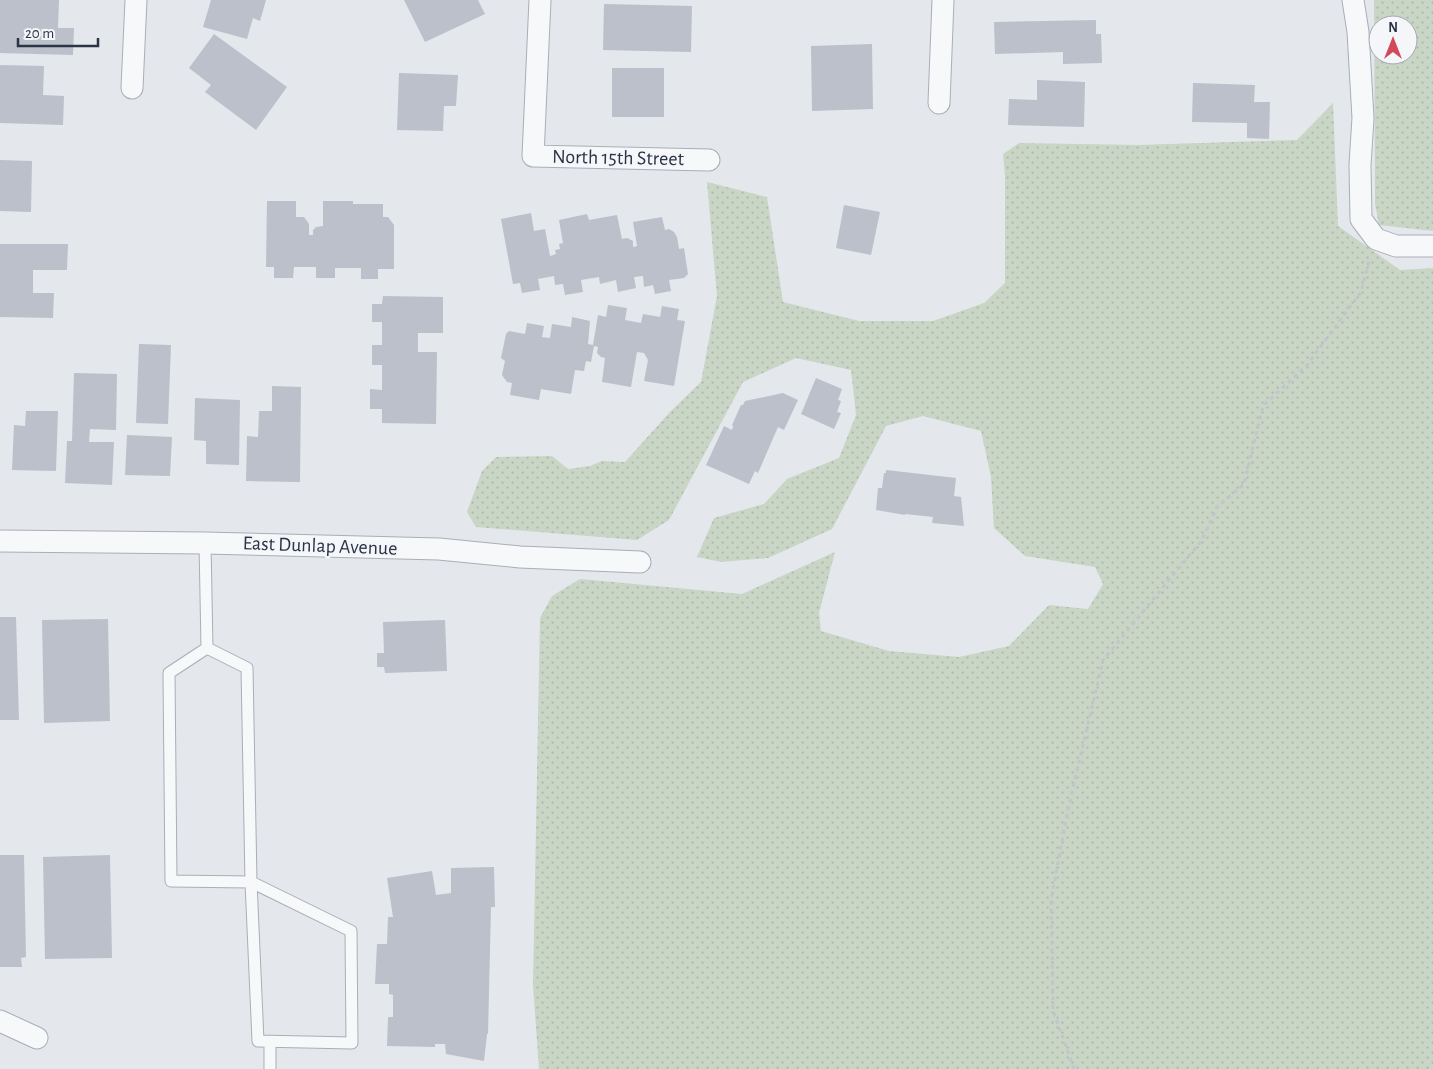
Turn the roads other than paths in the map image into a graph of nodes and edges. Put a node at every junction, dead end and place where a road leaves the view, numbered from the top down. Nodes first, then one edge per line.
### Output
1 (136, 0) edge
2 (540, 0) edge
3 (943, 0) edge
4 (1353, 0) edge
5 (132, 88) dead end
6 (940, 102) dead end
7 (709, 160) dead end
8 (1433, 246) edge
9 (0, 541) edge
10 (205, 543) junction
11 (640, 562) dead end
12 (207, 648) junction
13 (251, 882) junction
14 (0, 1021) edge
15 (37, 1038) dead end
16 (270, 1042) junction
17 (270, 1069) edge

1 - 5 street
2 - 7 street, North 15th Street
3 - 6 street
4 - 8 street
9 - 10 street, East Dunlap Avenue
10 - 11 street, East Dunlap Avenue
10 - 12 lane
12 - 13 lane
12 - 13 lane
13 - 16 lane
13 - 16 lane
14 - 15 street
16 - 17 lane

